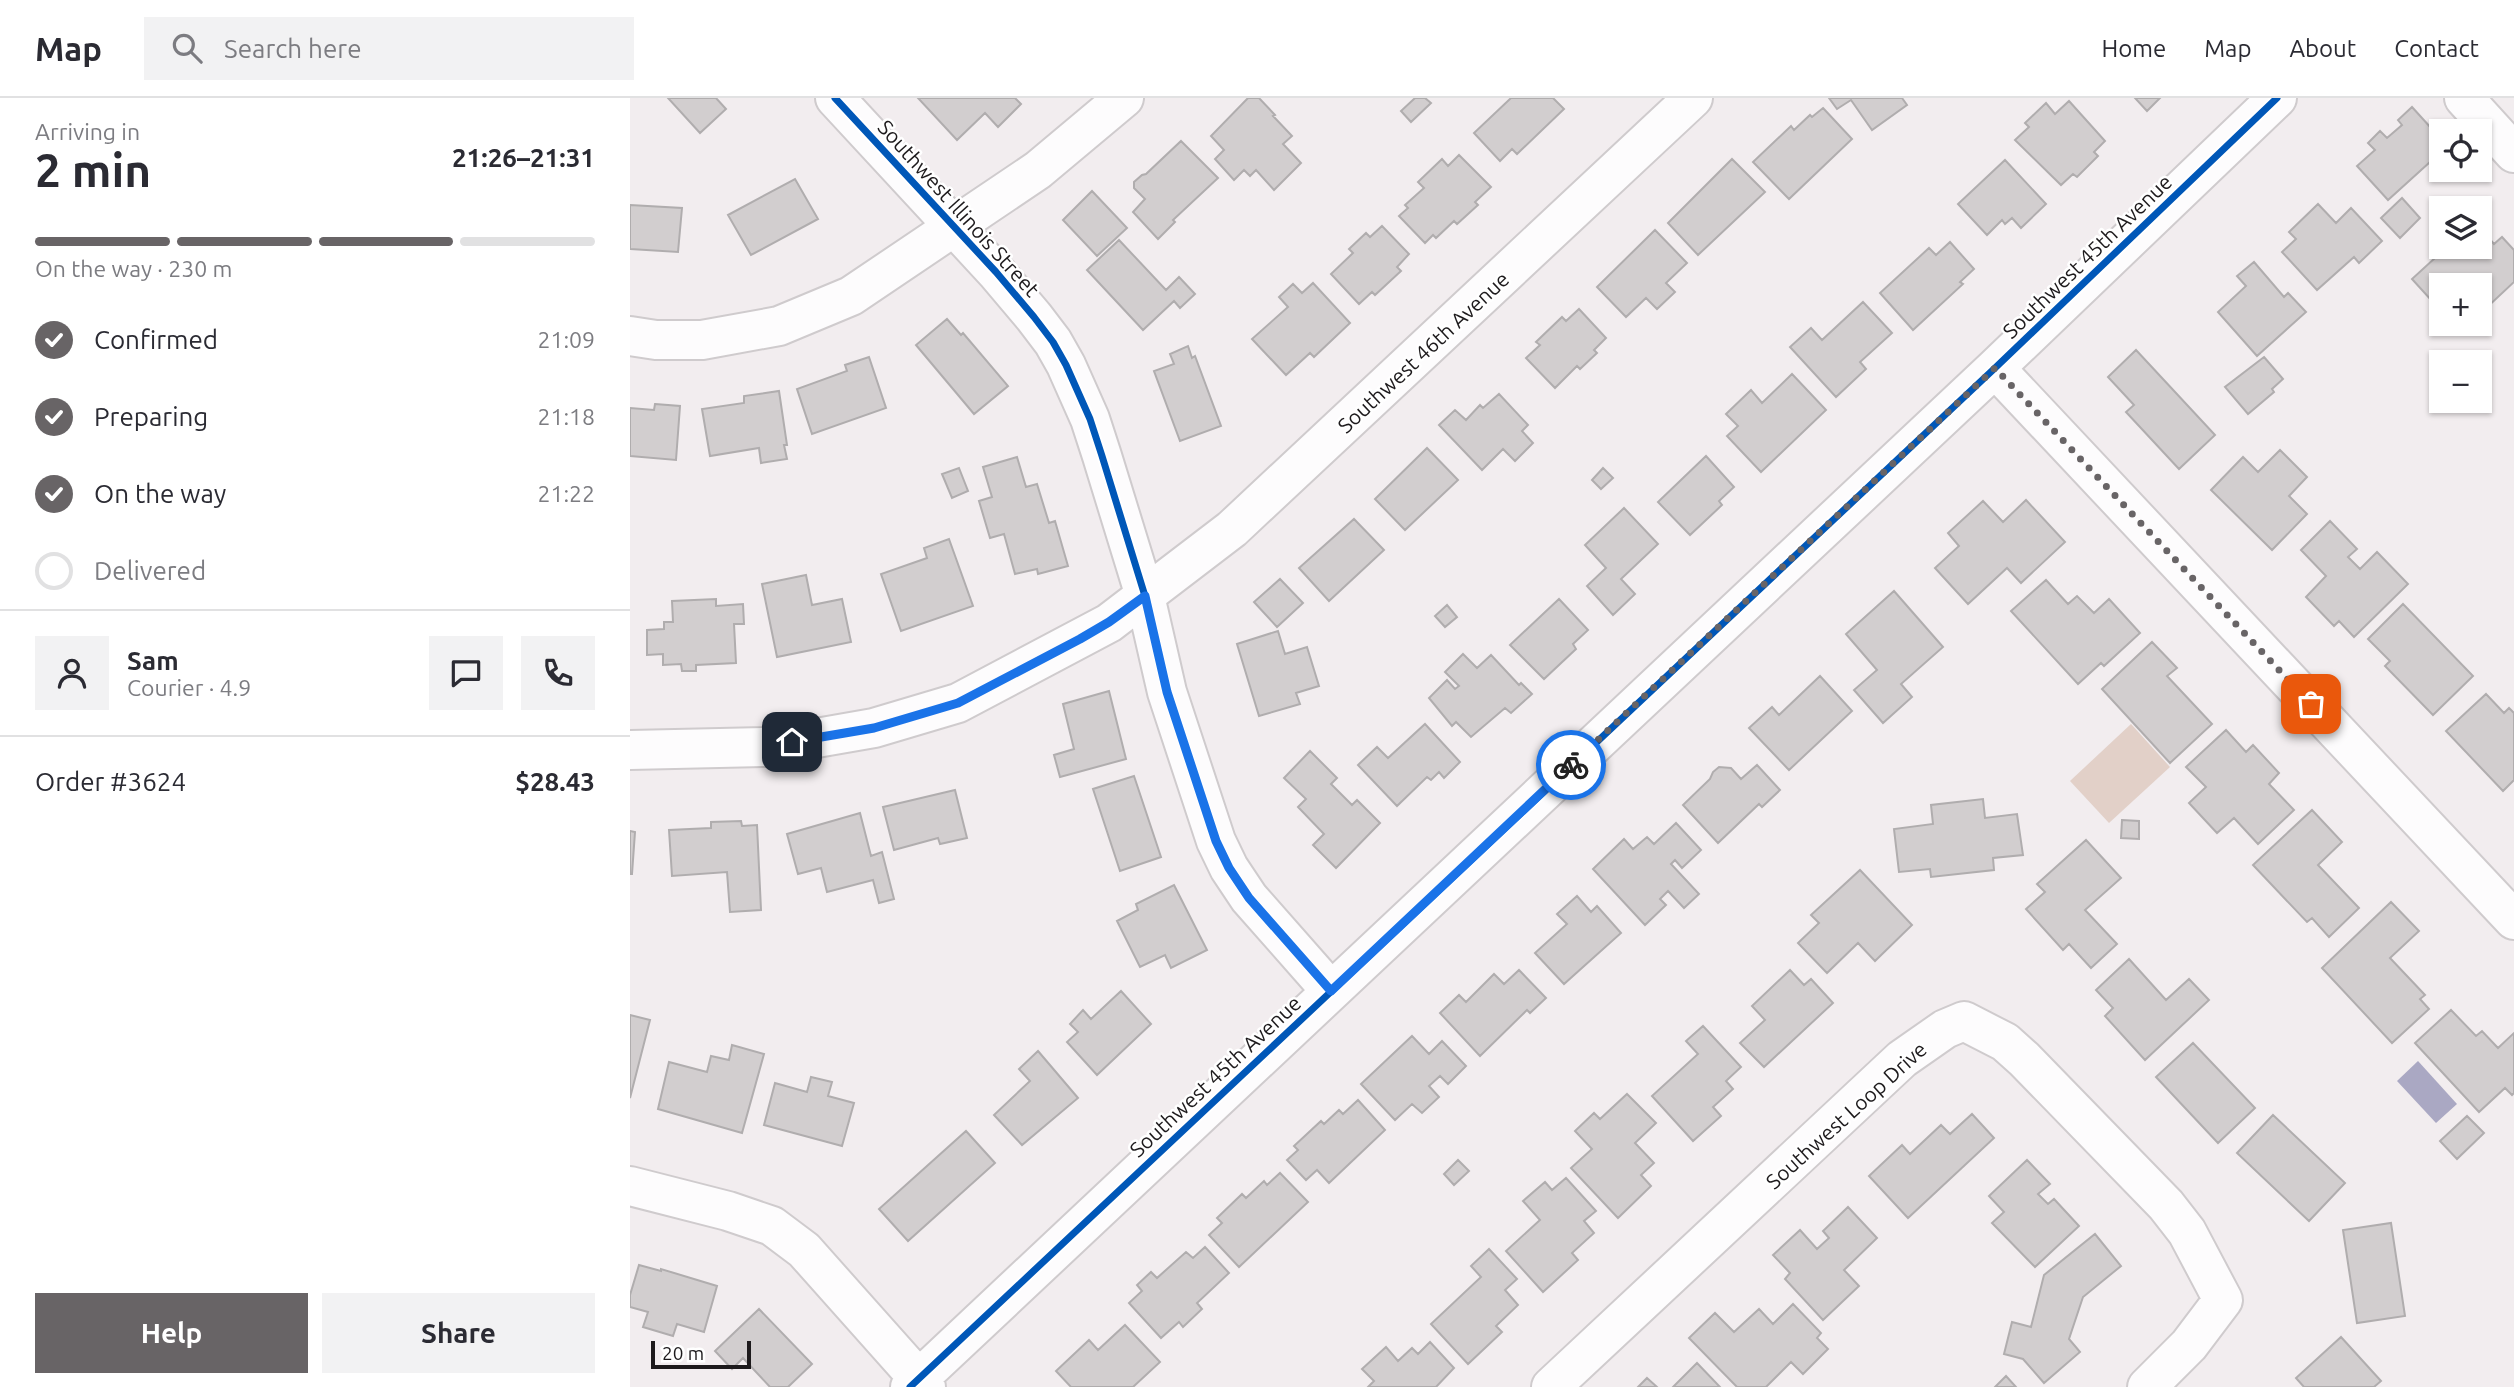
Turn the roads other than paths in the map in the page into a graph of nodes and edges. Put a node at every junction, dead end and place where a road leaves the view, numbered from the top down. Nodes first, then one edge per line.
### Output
1 (835, 98) edge
2 (1124, 98) edge
3 (1693, 98) edge
4 (2277, 98) edge
5 (2464, 98) edge
6 (2514, 153) edge
7 (953, 228) junction
8 (630, 336) edge
9 (1995, 368) junction
10 (1145, 596) junction
11 (630, 750) edge
12 (2514, 920) edge
13 (1331, 991) junction
14 (630, 1186) edge
15 (918, 1384) edge
16 (1551, 1387) edge
17 (2147, 1387) edge

1 - 7 street, Southwest Illinois Street
2 - 7 street
3 - 10 street, Southwest 46th Avenue
4 - 9 street, Southwest 45th Avenue
5 - 6 street
7 - 8 street
7 - 10 street, Southwest Illinois Street
9 - 12 street
9 - 13 street, Southwest 45th Avenue
10 - 11 street, Southwest 46th Avenue
10 - 13 street, Southwest Illinois Street
13 - 15 street, Southwest 45th Avenue
14 - 15 street
16 - 17 street, Southwest Loop Drive

